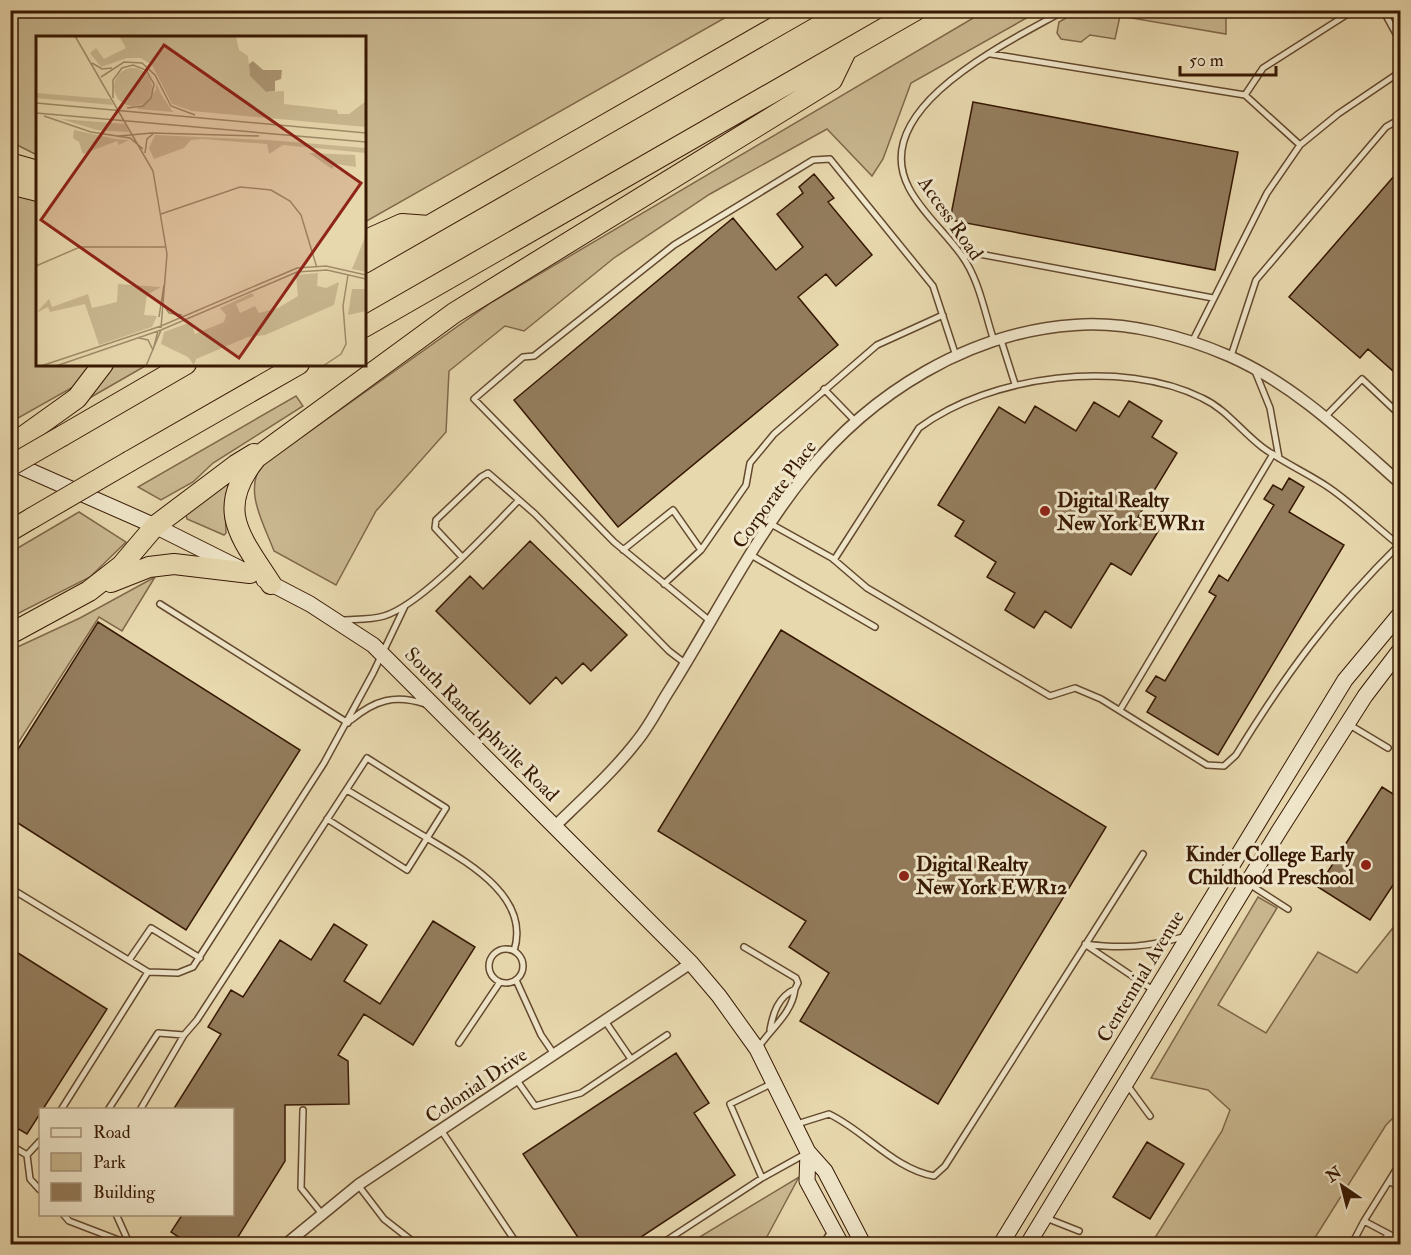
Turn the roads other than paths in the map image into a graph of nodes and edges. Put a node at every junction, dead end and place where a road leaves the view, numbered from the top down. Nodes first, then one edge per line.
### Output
1 (805, 10) edge
2 (916, 10) edge
3 (1065, 10) edge
4 (1354, 10) edge
5 (1383, 10) edge
6 (1401, 41) edge
7 (846, 51) junction
8 (990, 54) junction
9 (1401, 72) edge
10 (1245, 95) junction
11 (1401, 119) edge
12 (1300, 145) junction
13 (10, 163) edge
14 (36, 170) edge
15 (10, 184) edge
16 (36, 190) edge
17 (429, 226) junction
18 (366, 240) edge
19 (964, 257) junction
20 (366, 262) edge
21 (1213, 298) junction
22 (943, 315) junction
23 (366, 326) edge
24 (998, 339) junction
25 (1192, 342) junction
26 (1230, 356) junction
27 (956, 357) junction
28 (101, 366) edge
29 (183, 366) edge
30 (296, 366) edge
31 (1255, 369) junction
32 (1015, 384) junction
33 (824, 389) junction
34 (1401, 415) edge
35 (1325, 417) junction
36 (856, 422) junction
37 (278, 440) junction
38 (10, 446) edge
39 (1273, 454) junction
40 (1280, 458) junction
41 (10, 464) edge
42 (1401, 483) edge
43 (519, 500) junction
44 (771, 524) junction
45 (155, 526) junction
46 (10, 531) edge
47 (623, 550) junction
48 (701, 550) junction
49 (751, 555) junction
50 (462, 557) junction
51 (834, 560) junction
52 (250, 573) junction
53 (271, 584) junction
54 (664, 584) junction
55 (89, 591) junction
56 (160, 604) dead end
57 (405, 606) junction
58 (1401, 614) edge
59 (337, 620) junction
60 (710, 621) junction
61 (875, 627) dead end
62 (10, 634) edge
63 (1401, 651) edge
64 (381, 653) junction
65 (686, 664) junction
66 (435, 707) junction
67 (1120, 710) junction
68 (348, 723) junction
69 (1347, 723) junction
70 (1388, 748) dead end
71 (347, 790) junction
72 (327, 819) junction
73 (555, 826) junction
74 (427, 838) junction
75 (1143, 854) dead end
76 (1247, 883) junction
77 (10, 888) edge
78 (1287, 909) dead end
79 (1189, 936) junction
80 (1084, 944) junction
81 (744, 946) dead end
82 (514, 951) junction
83 (200, 958) junction
84 (129, 960) junction
85 (691, 963) junction
86 (148, 972) junction
87 (516, 980) junction
88 (500, 982) junction
89 (795, 989) junction
90 (1155, 991) junction
91 (605, 1020) junction
92 (770, 1030) junction
93 (184, 1035) junction
94 (667, 1035) dead end
95 (459, 1043) dead end
96 (757, 1049) junction
97 (554, 1054) junction
98 (631, 1059) junction
99 (516, 1079) junction
100 (774, 1082) junction
101 (1126, 1083) junction
102 (62, 1108) edge
103 (109, 1108) edge
104 (141, 1108) edge
105 (303, 1110) dead end
106 (1150, 1116) dead end
107 (795, 1124) junction
108 (441, 1130) junction
109 (39, 1142) edge
110 (10, 1145) edge
111 (808, 1152) junction
112 (27, 1155) junction
113 (1401, 1163) edge
114 (762, 1178) junction
115 (1389, 1181) junction
116 (358, 1185) junction
117 (1401, 1188) edge
118 (39, 1189) edge
119 (322, 1214) junction
120 (64, 1216) edge
121 (116, 1216) edge
122 (1045, 1217) junction
123 (1364, 1221) junction
124 (833, 1229) junction
125 (1009, 1230) junction
126 (1078, 1231) dead end
127 (1388, 1234) junction
128 (1401, 1240) edge
129 (130, 1244) edge
130 (286, 1245) edge
131 (416, 1245) edge
132 (516, 1245) edge
133 (661, 1245) edge
134 (823, 1245) edge
135 (842, 1245) edge
136 (863, 1245) edge
137 (990, 1245) edge
138 (1001, 1245) edge
139 (1028, 1245) edge
140 (1352, 1245) edge
141 (1382, 1245) edge

1 - 17 highway
2 - 7 highway
3 - 8 lane, Access Road
4 - 10 lane
5 - 6 lane
7 - 23 highway
7 - 37 highway
8 - 10 lane
8 - 19 lane, Access Road
9 - 12 lane
10 - 12 lane
11 - 26 lane
12 - 21 lane
13 - 14 highway
15 - 16 highway
17 - 18 highway
17 - 20 highway
19 - 21 lane
19 - 24 lane, Access Road
21 - 25 lane
22 - 27 lane
22 - 33 lane
22 - 47 lane
24 - 25 street, Corporate Place
24 - 27 street, Corporate Place
24 - 32 lane, Access Road
25 - 26 street, Corporate Place
26 - 31 street, Corporate Place
27 - 36 street, Corporate Place
28 - 38 highway
29 - 41 highway, bridge
30 - 46 highway, bridge
31 - 35 street, Corporate Place
31 - 40 lane
32 - 39 lane
32 - 51 lane
33 - 36 lane
33 - 48 lane
34 - 35 lane
35 - 42 street, Corporate Place
36 - 44 street, Corporate Place
37 - 45 highway
37 - 53 highway
39 - 40 lane
39 - 67 lane
40 - 67 lane
41 - 45 main road, South Randolphville Road
43 - 50 lane
43 - 50 lane
43 - 65 lane
44 - 49 street, Corporate Place
44 - 51 lane
45 - 52 main road, South Randolphville Road
45 - 55 highway
47 - 48 lane
47 - 54 lane
48 - 54 lane
49 - 60 street, Corporate Place
49 - 61 lane
50 - 57 lane
51 - 67 lane
52 - 53 main road, South Randolphville Road
52 - 55 highway
53 - 59 main road, South Randolphville Road
54 - 60 lane
55 - 62 highway
56 - 68 lane
57 - 59 lane
57 - 64 lane
58 - 79 main road, Centennial Avenue
59 - 64 main road, South Randolphville Road
60 - 65 street, Corporate Place
63 - 69 main road
64 - 66 main road, South Randolphville Road
64 - 68 lane
65 - 73 street, Corporate Place
66 - 68 lane
66 - 73 main road, South Randolphville Road
68 - 83 lane
69 - 70 lane
69 - 76 main road
71 - 72 lane
71 - 74 lane
71 - 74 lane
72 - 74 lane
72 - 93 lane
73 - 85 main road, South Randolphville Road
74 - 82 lane
75 - 80 lane
76 - 78 lane
76 - 101 main road
77 - 84 lane
79 - 80 lane
79 - 90 main road, Centennial Avenue
80 - 90 lane
80 - 107 lane
81 - 89 lane
82 - 87 lane
82 - 88 lane
83 - 84 lane
83 - 86 lane
84 - 86 lane
85 - 91 street, Colonial Drive
85 - 96 main road, South Randolphville Road
86 - 102 lane
87 - 88 lane
87 - 97 lane
88 - 95 lane
89 - 92 lane
89 - 92 lane
90 - 125 main road, Centennial Avenue
91 - 97 street, Colonial Drive
91 - 98 lane
92 - 96 lane
93 - 103 lane
93 - 104 lane
94 - 98 lane
96 - 100 main road, South Randolphville Road
97 - 99 street, Colonial Drive
98 - 99 lane
99 - 108 street, Colonial Drive
100 - 107 main road, South Randolphville Road
100 - 114 lane
101 - 106 lane
101 - 122 main road
105 - 119 lane
107 - 111 main road, South Randolphville Road
108 - 116 street, Colonial Drive
108 - 132 lane
109 - 112 lane
110 - 112 lane
111 - 114 lane
111 - 124 main road, South Randolphville Road
111 - 136 main road, South Randolphville Road
112 - 118 lane
113 - 115 lane
114 - 133 lane
115 - 117 lane
115 - 123 lane
116 - 119 street, Colonial Drive
116 - 131 lane
119 - 130 street, Colonial Drive
120 - 129 lane
121 - 129 lane
122 - 126 lane
122 - 139 main road
123 - 127 lane
123 - 140 lane
124 - 134 lane
124 - 135 main road, South Randolphville Road
125 - 137 main road
125 - 138 main road, Centennial Avenue
127 - 128 lane
127 - 141 lane

